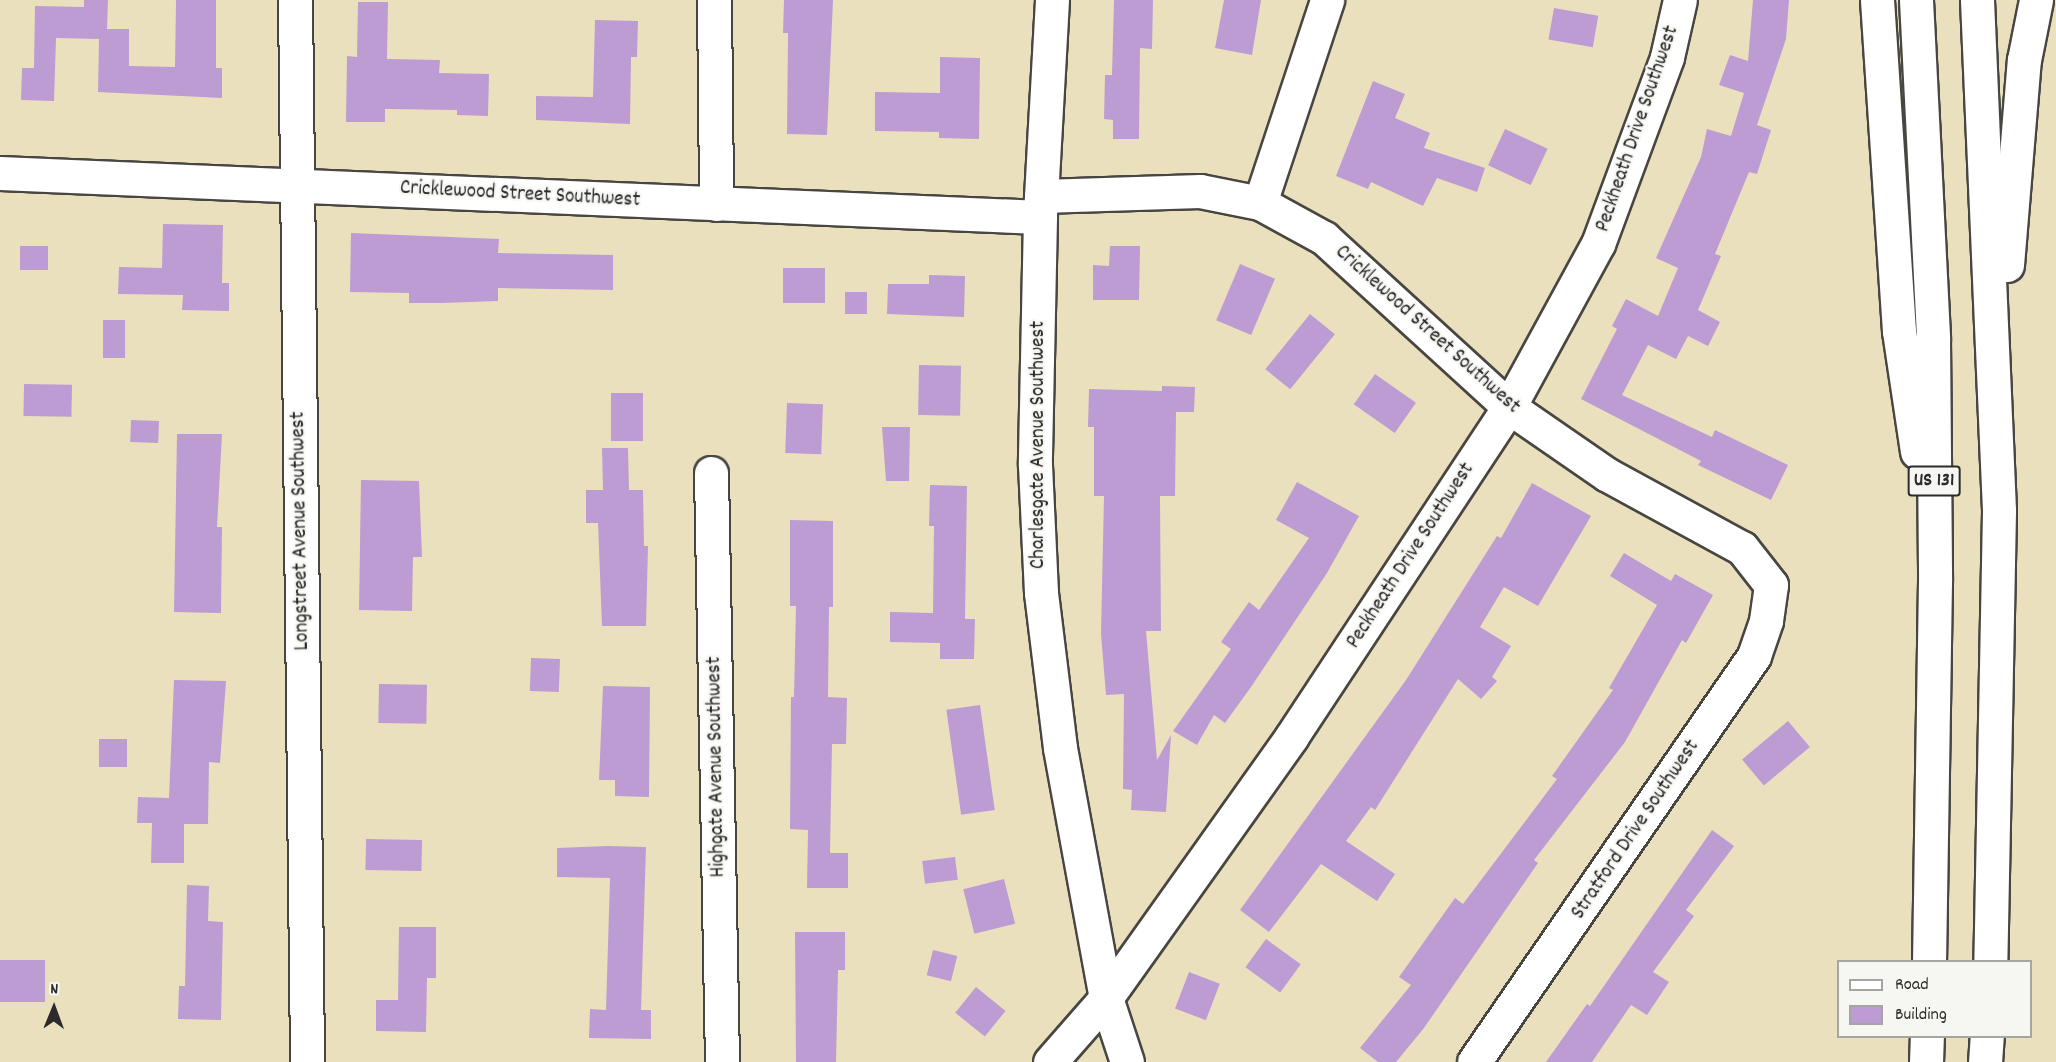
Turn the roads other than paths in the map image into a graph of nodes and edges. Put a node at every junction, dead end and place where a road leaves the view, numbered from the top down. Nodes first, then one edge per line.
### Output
1 (295, 0) edge
2 (714, 0) edge
3 (1052, 0) edge
4 (1327, 0) edge
5 (1680, 0) edge
6 (1877, 0) edge
7 (1916, 0) edge
8 (1977, 0) edge
9 (2036, 0) edge
10 (0, 173) edge
11 (298, 185) junction
12 (1260, 203) junction
13 (716, 204) junction
14 (1040, 206) junction
15 (1509, 407) junction
16 (1994, 407) junction
17 (711, 473) dead end
18 (1935, 581) junction
19 (1771, 585) joint
20 (1929, 960) edge
21 (1989, 960) edge
22 (1106, 998) junction
23 (1927, 1038) edge
24 (1987, 1038) edge
25 (307, 1062) edge
26 (722, 1062) edge
27 (1050, 1062) edge
28 (1127, 1062) edge
29 (1474, 1062) edge
30 (1926, 1062) edge
31 (1985, 1062) edge

1 - 11 main road, Longstreet Avenue Southwest
2 - 13 main road
3 - 14 main road, Charlesgate Avenue Southwest
4 - 12 main road
5 - 15 main road, Peckheath Drive Southwest
6 - 18 main road
7 - 18 main road, US 131
8 - 16 main road
9 - 16 main road
10 - 11 main road, Cricklewood Street Southwest
11 - 13 main road, Cricklewood Street Southwest
11 - 25 main road, Longstreet Avenue Southwest
12 - 14 main road, Cricklewood Street Southwest
12 - 15 main road, Cricklewood Street Southwest
13 - 14 main road, Cricklewood Street Southwest
14 - 22 main road, Charlesgate Avenue Southwest
15 - 19 main road, Cricklewood Street Southwest
15 - 22 main road, Peckheath Drive Southwest
16 - 21 main road
17 - 26 main road, Highgate Avenue Southwest
18 - 20 main road, US 131
19 - 29 main road, Stratford Drive Southwest
22 - 27 main road, Peckheath Drive Southwest
22 - 28 main road, Charlesgate Avenue Southwest
23 - 30 main road
24 - 31 main road

